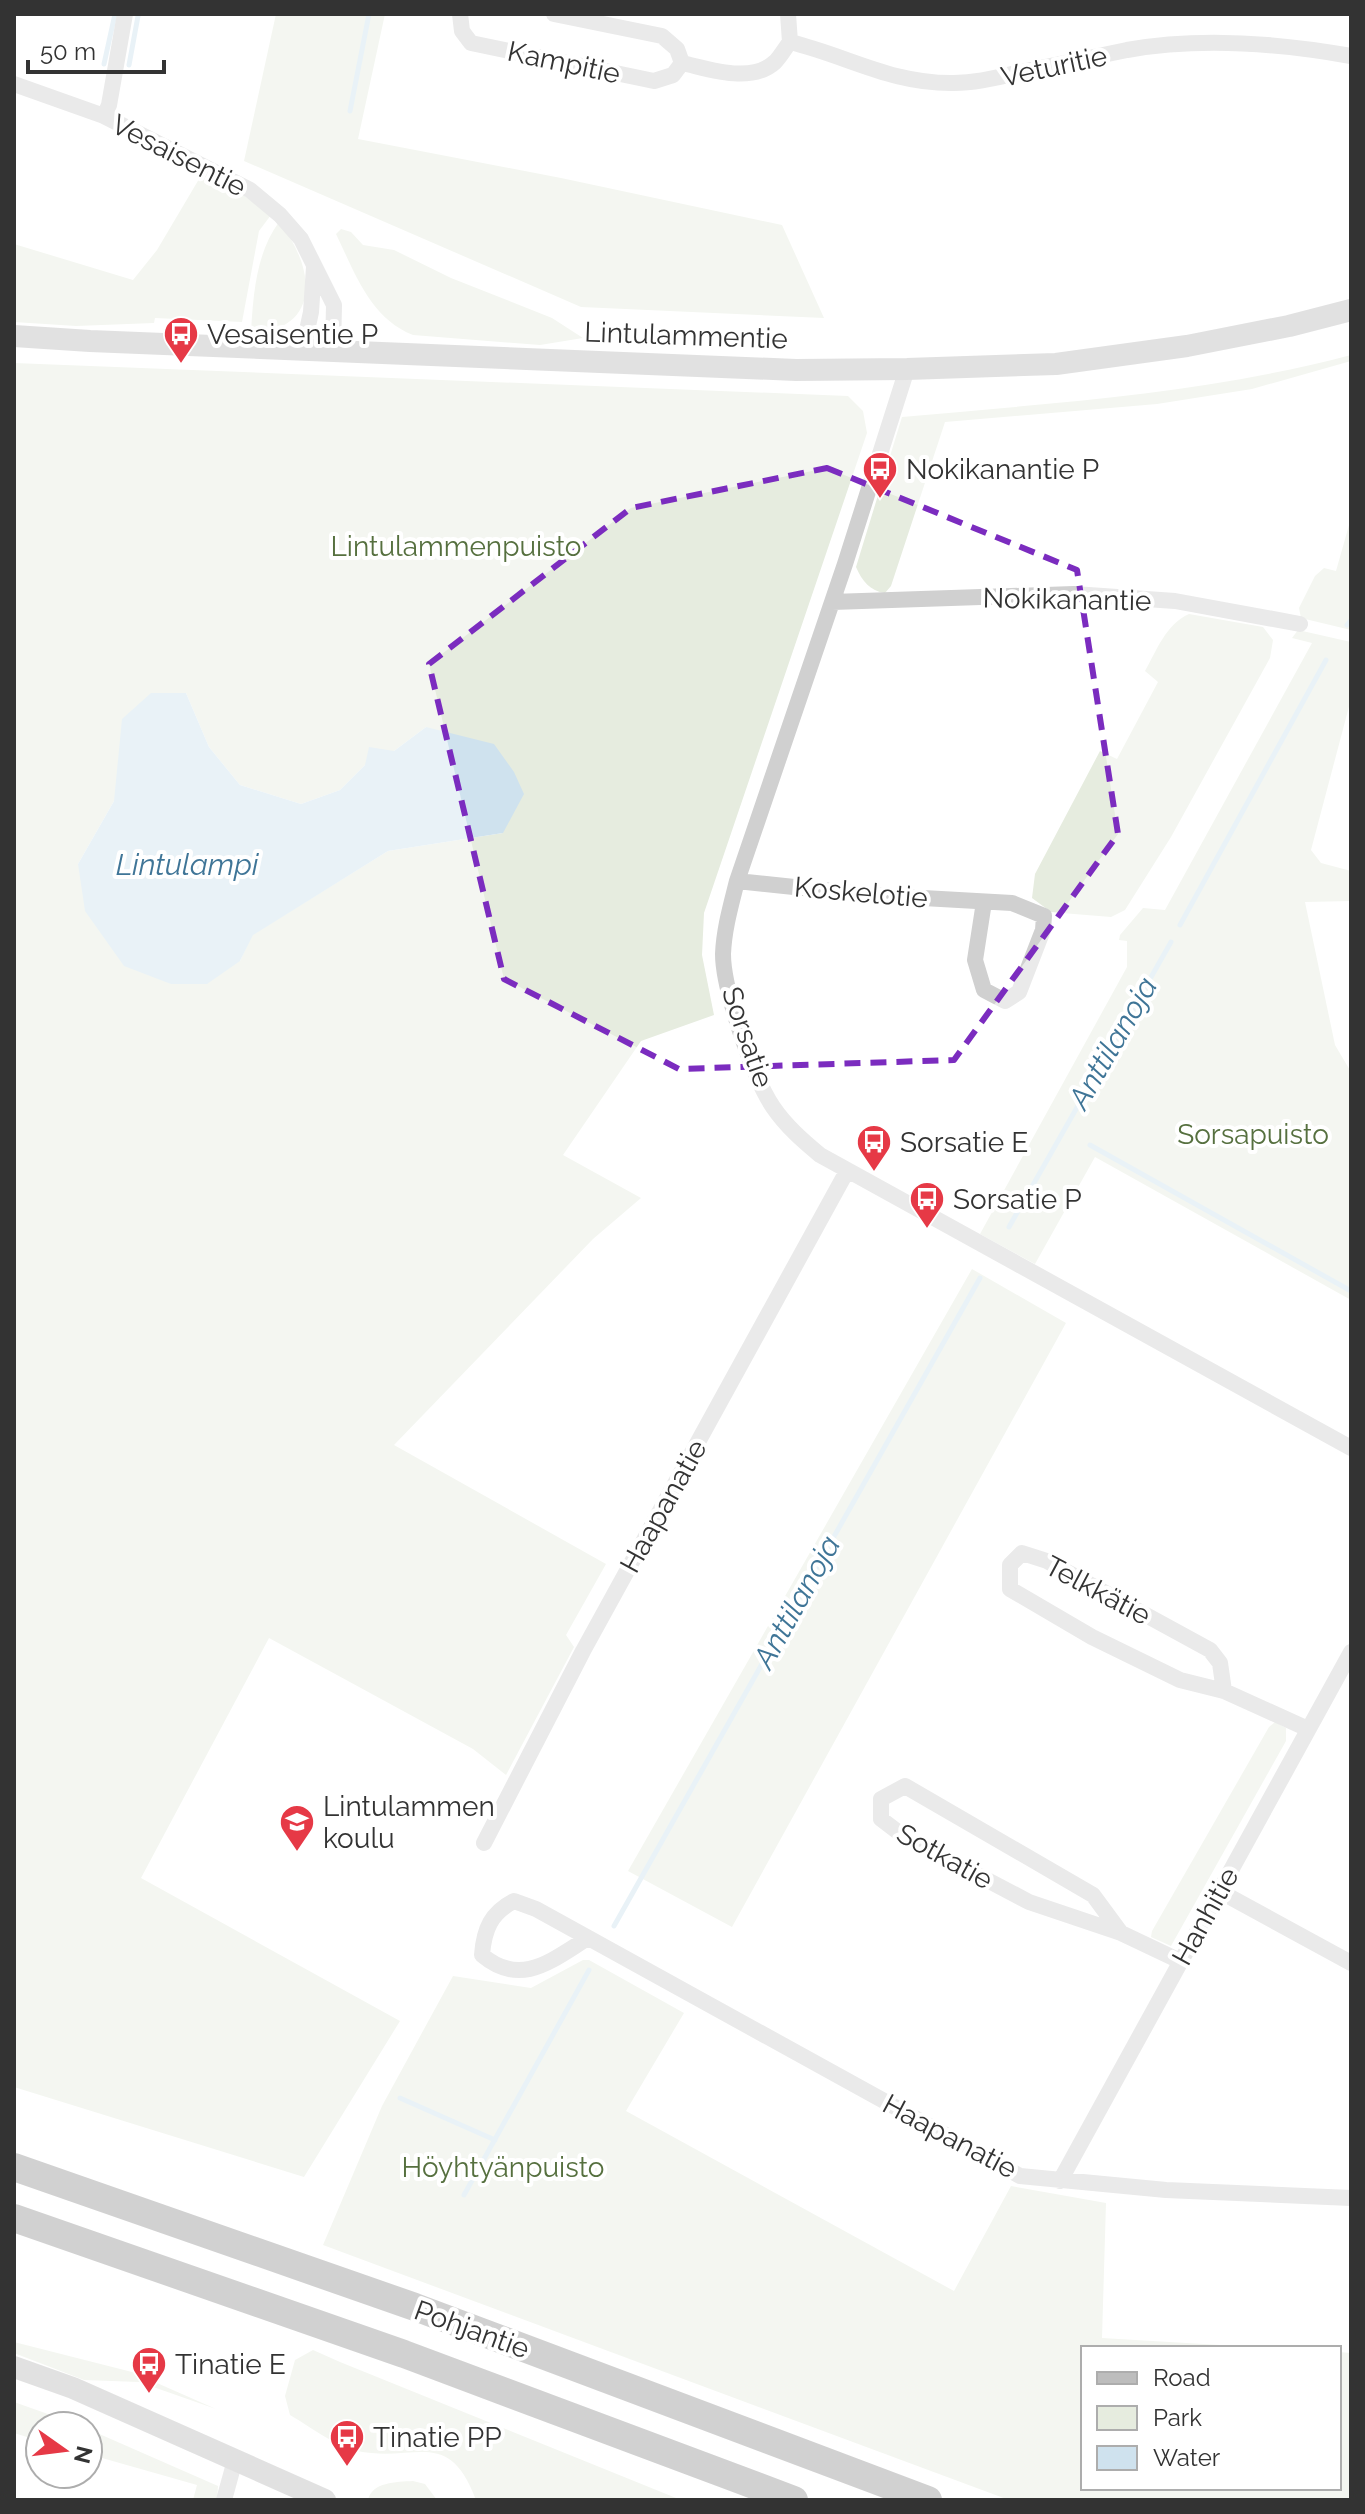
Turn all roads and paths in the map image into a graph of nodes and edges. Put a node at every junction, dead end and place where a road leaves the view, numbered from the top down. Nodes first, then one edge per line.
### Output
1 (125, 14) edge
2 (460, 14) edge
3 (554, 14) edge
4 (788, 14) edge
5 (790, 42) junction
6 (1351, 56) edge
7 (682, 63) junction
8 (14, 84) edge
9 (104, 116) junction
10 (314, 266) junction
11 (1351, 310) edge
12 (14, 336) edge
13 (303, 349) junction
14 (333, 350) junction
15 (907, 369) junction
16 (832, 602) junction
17 (1300, 624) dead end
18 (737, 881) junction
19 (984, 902) junction
20 (847, 1171) junction
21 (1351, 1448) edge
22 (1351, 1652) edge
23 (1224, 1691) junction
24 (1308, 1729) junction
25 (484, 1843) dead end
26 (1219, 1891) junction
27 (1121, 1933) junction
28 (588, 1938) junction
29 (1180, 1961) junction
30 (1351, 1963) edge
31 (14, 2167) edge
32 (1060, 2181) junction
33 (1351, 2198) edge
34 (14, 2218) edge
35 (14, 2367) edge
36 (235, 2460) junction
37 (224, 2500) edge
38 (325, 2500) edge
39 (794, 2500) edge
40 (928, 2500) edge

1 - 9 street
2 - 7 street, Kampitie
3 - 7 street, Kampitie
4 - 5 street
5 - 6 street, Veturitie
5 - 7 street
8 - 9 street, Vesaisentie
9 - 10 street, Vesaisentie
10 - 13 street
10 - 14 street, Vesaisentie
11 - 15 street, Lintulammentie
12 - 13 street, Lintulammentie
13 - 14 street, Lintulammentie
14 - 15 street, Lintulammentie
15 - 16 street, Sorsatie
16 - 17 street, Nokikanantie
16 - 18 street, Sorsatie
18 - 19 street, Koskelotie
18 - 20 street, Sorsatie
19 - 19 street, Koskelotie
20 - 21 street, Sorsatie
20 - 25 street, Haapanatie
22 - 24 street, Hanhitie
23 - 23 street, Telkkätie
23 - 24 street, Telkkätie
24 - 26 street, Hanhitie
26 - 29 street, Hanhitie
26 - 30 street
27 - 27 street, Sotkatie
27 - 29 street, Sotkatie
28 - 28 street, Haapanatie
28 - 32 street, Haapanatie
29 - 32 street, Hanhitie
31 - 40 highway, Pohjantie
32 - 33 street, Haapanatie
34 - 39 highway, Pohjantie
35 - 36 street
36 - 37 street
36 - 38 street

